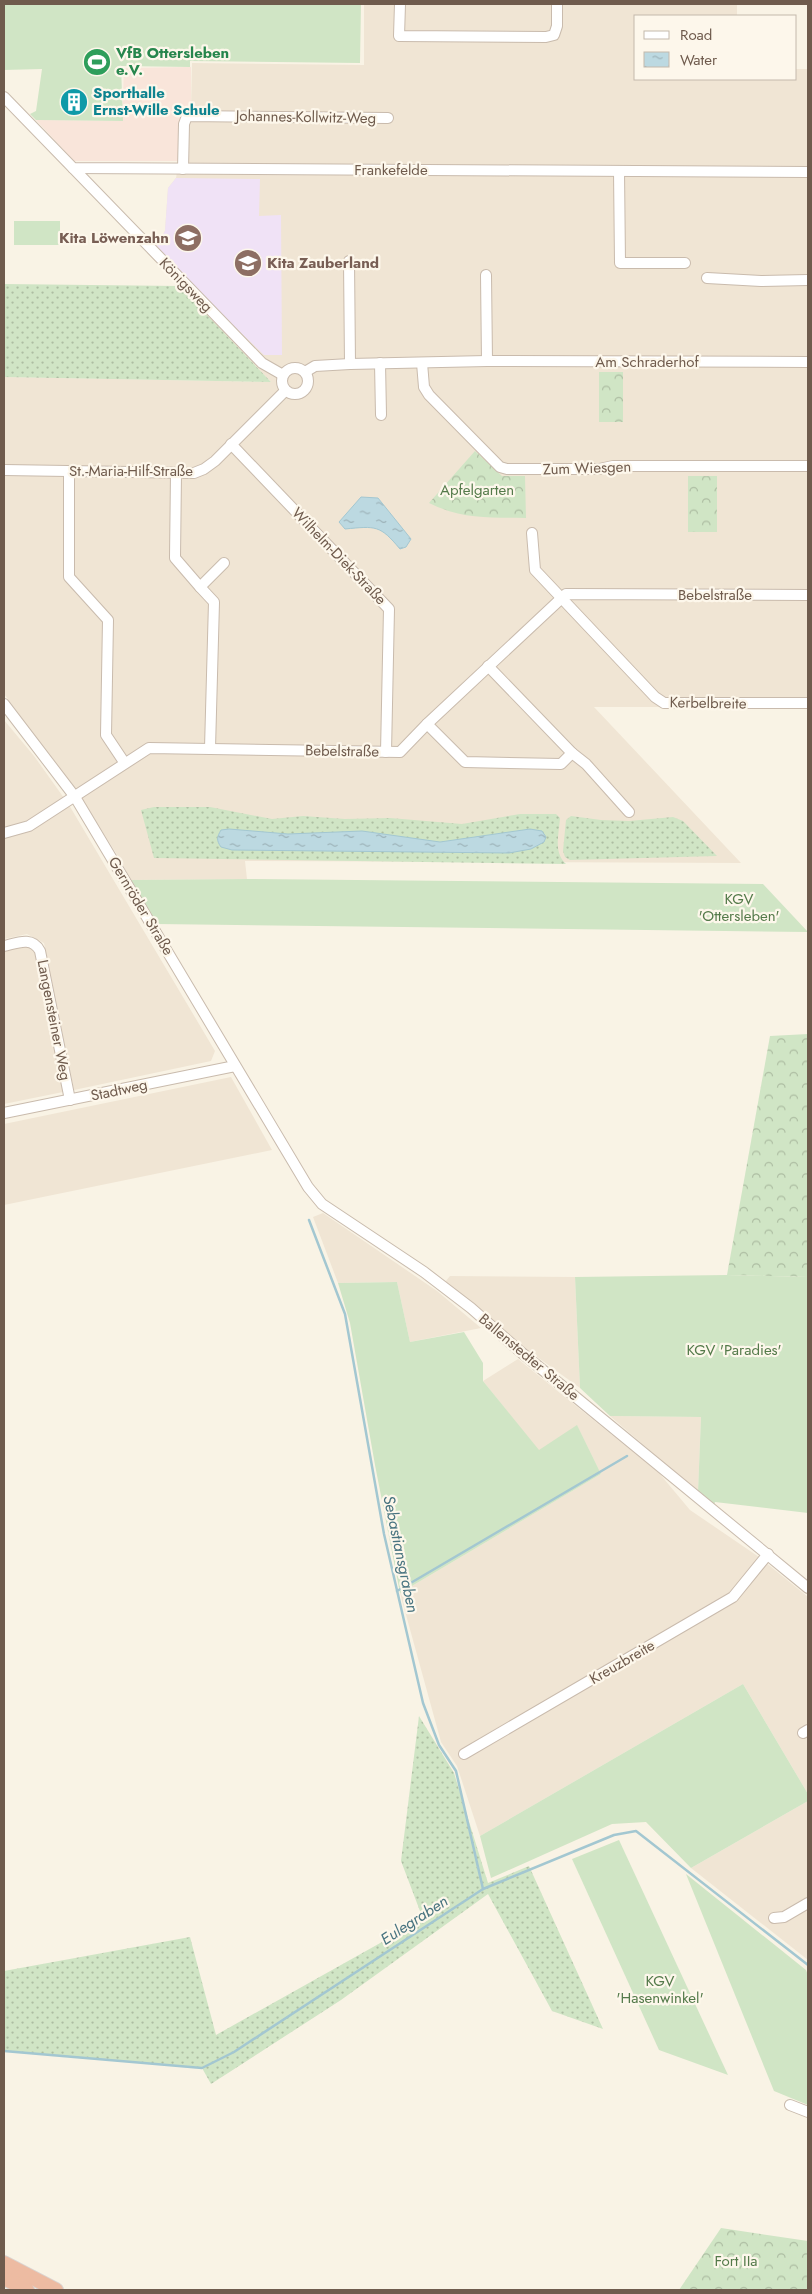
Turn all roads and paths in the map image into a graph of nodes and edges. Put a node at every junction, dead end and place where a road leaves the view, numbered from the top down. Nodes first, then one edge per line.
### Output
1 (400, 4) edge
2 (557, 4) edge
3 (4, 97) edge
4 (388, 118) dead end
5 (73, 168) junction
6 (183, 169) junction
7 (619, 171) junction
8 (808, 172) edge
9 (349, 261) dead end
10 (685, 263) dead end
11 (486, 275) dead end
12 (707, 278) dead end
13 (808, 280) edge
14 (486, 362) junction
15 (808, 362) edge
16 (422, 363) junction
17 (350, 364) junction
18 (380, 364) junction
19 (305, 372) junction
20 (283, 375) junction
21 (285, 391) junction
22 (381, 415) dead end
23 (231, 444) junction
24 (808, 466) edge
25 (4, 470) edge
26 (70, 471) junction
27 (176, 473) junction
28 (532, 533) dead end
29 (224, 563) dead end
30 (200, 587) junction
31 (808, 595) edge
32 (562, 597) junction
33 (488, 666) junction
34 (808, 703) edge
35 (4, 704) edge
36 (427, 724) junction
37 (210, 748) junction
38 (386, 752) junction
39 (572, 753) junction
40 (124, 762) junction
41 (75, 797) junction
42 (629, 812) dead end
43 (4, 832) edge
44 (4, 946) edge
45 (234, 1066) junction
46 (70, 1100) junction
47 (4, 1113) edge
48 (266, 1116) joint
49 (768, 1554) junction
50 (808, 1588) edge
51 (464, 1754) dead end
52 (808, 1903) edge
53 (774, 1918) dead end
54 (790, 2105) dead end
55 (808, 2112) edge
56 (4, 2262) edge
57 (4, 2278) edge
58 (27, 2290) edge
59 (56, 2290) edge

1 - 2 street
3 - 5 street
4 - 6 street, Johannes-Kollwitz-Weg
5 - 6 street, Frankefelde
5 - 20 street, Königsweg
6 - 7 street, Frankefelde
7 - 8 street, Frankefelde
7 - 10 street
9 - 17 street
11 - 14 street
12 - 13 street
14 - 15 street, Am Schraderhof
14 - 16 street, Am Schraderhof
16 - 18 street, Am Schraderhof
16 - 24 street, Zum Wiesgen
17 - 18 street, Am Schraderhof
17 - 19 street, Am Schraderhof
18 - 22 street
19 - 20 street, Am Schraderhof
19 - 21 street
20 - 21 street
21 - 23 street, St.-Maria-Hilf-Straße
23 - 27 street, St.-Maria-Hilf-Straße
23 - 38 street, Wilhelm-Diek-Straße
25 - 26 street, St.-Maria-Hilf-Straße
26 - 27 street, St.-Maria-Hilf-Straße
26 - 40 street
27 - 30 street
28 - 32 street
29 - 30 street
30 - 37 street
31 - 32 street, Bebelstraße
32 - 33 street, Bebelstraße
32 - 34 street, Kerbelbreite
33 - 36 street, Bebelstraße
33 - 39 street
35 - 41 street, Gernröder Straße
36 - 38 street, Bebelstraße
36 - 39 street
37 - 38 street, Bebelstraße
37 - 40 street, Bebelstraße
39 - 42 street
40 - 41 street, Bebelstraße
41 - 43 street, Bebelstraße
41 - 45 street, Gernröder Straße
44 - 46 street, Langensteiner Weg
45 - 46 street, Stadtweg
45 - 48 street, Gernröder Straße
46 - 47 street, Stadtweg
48 - 49 street, Ballenstedter Straße
49 - 50 street, Ballenstedter Straße
49 - 51 street, Kreuzbreite
52 - 53 street
54 - 55 street
56 - 59 highway
57 - 58 highway

